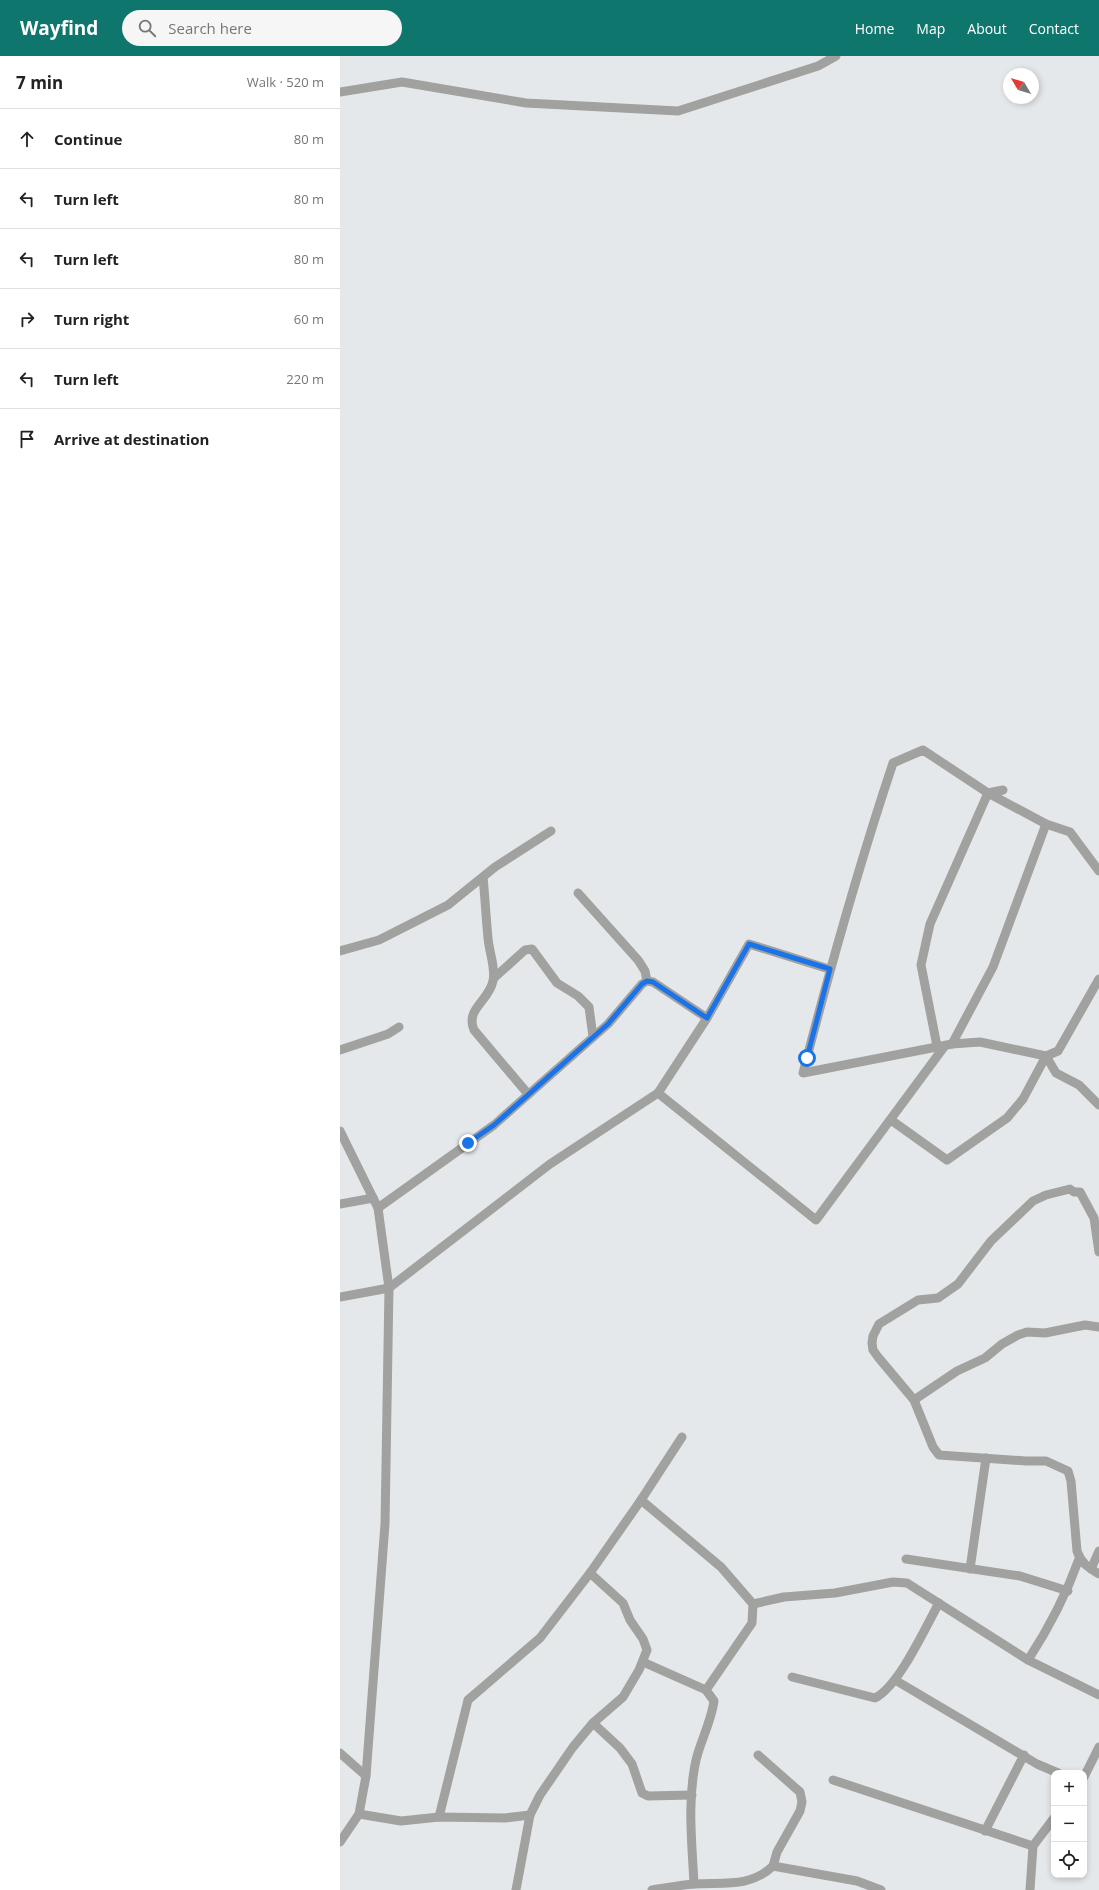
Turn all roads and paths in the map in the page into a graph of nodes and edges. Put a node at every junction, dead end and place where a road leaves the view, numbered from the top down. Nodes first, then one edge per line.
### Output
1 (836, 56) edge
2 (340, 92) edge
3 (1002, 790) dead end
4 (988, 793) junction
5 (1046, 824) junction
6 (551, 831) dead end
7 (1099, 871) edge
8 (483, 877) junction
9 (578, 893) dead end
10 (340, 951) edge
11 (830, 969) junction
12 (494, 978) junction
13 (1099, 979) edge
14 (647, 981) junction
15 (707, 1018) junction
16 (399, 1026) dead end
17 (593, 1037) junction
18 (944, 1045) junction
19 (340, 1050) edge
20 (1046, 1056) junction
21 (658, 1093) junction
22 (528, 1094) junction
23 (1097, 1100) edge
24 (891, 1120) junction
25 (340, 1131) edge
26 (373, 1198) junction
27 (340, 1204) edge
28 (378, 1208) junction
29 (1099, 1252) edge
30 (390, 1288) junction
31 (340, 1297) edge
32 (1099, 1327) edge
33 (914, 1400) junction
34 (682, 1437) dead end
35 (986, 1458) junction
36 (641, 1500) junction
37 (1099, 1551) edge
38 (906, 1559) dead end
39 (1079, 1559) junction
40 (970, 1569) junction
41 (1090, 1569) junction
42 (590, 1573) junction
43 (1099, 1574) edge
44 (1068, 1591) junction
45 (939, 1603) junction
46 (753, 1604) junction
47 (1028, 1660) junction
48 (643, 1662) junction
49 (792, 1677) dead end
50 (895, 1680) junction
51 (706, 1690) junction
52 (1099, 1695) edge
53 (593, 1723) junction
54 (1099, 1747) edge
55 (340, 1753) edge
56 (758, 1755) dead end
57 (1024, 1755) junction
58 (1051, 1770) edge
59 (1087, 1771) edge
60 (366, 1776) junction
61 (833, 1780) dead end
62 (692, 1795) junction
63 (359, 1814) junction
64 (530, 1815) junction
65 (439, 1817) junction
66 (1051, 1822) edge
67 (985, 1831) junction
68 (340, 1842) edge
69 (1033, 1846) junction
70 (772, 1866) junction
71 (694, 1884) junction
72 (516, 1890) edge
73 (652, 1890) edge
74 (881, 1890) edge
75 (1030, 1890) edge

1 - 2 street
3 - 4 street
4 - 5 street
4 - 11 street
4 - 18 street
5 - 7 street
5 - 18 street
6 - 8 street
8 - 10 street
8 - 12 street
9 - 14 street
11 - 15 street
11 - 18 street
12 - 17 street
12 - 22 street
13 - 20 street
14 - 15 street
14 - 17 street
15 - 21 street
16 - 19 street
17 - 22 street
18 - 20 street
18 - 24 street
20 - 23 street
20 - 24 street
21 - 24 street
21 - 30 street
22 - 28 street
25 - 26 street
26 - 27 street
26 - 28 street
28 - 30 street
29 - 33 street
30 - 31 street
30 - 60 street
32 - 33 street
33 - 35 street
34 - 36 street
35 - 39 street
35 - 40 street
36 - 42 street
36 - 46 street
37 - 41 street
38 - 40 street
39 - 41 street
39 - 44 street
40 - 44 street
41 - 43 street
42 - 48 street
42 - 65 street
44 - 47 street
45 - 46 street
45 - 47 street
45 - 50 street
46 - 51 street
47 - 52 street
48 - 51 street
48 - 53 street
49 - 50 street
50 - 57 street
51 - 62 street
53 - 62 street
53 - 64 street
54 - 59 street
55 - 60 street
56 - 70 street
57 - 58 street
57 - 67 street
60 - 63 street
61 - 67 street
62 - 71 street
63 - 65 street
63 - 68 street
64 - 65 street
64 - 72 street
66 - 69 street
67 - 69 street
69 - 75 street
70 - 71 street
70 - 74 street
71 - 73 street

